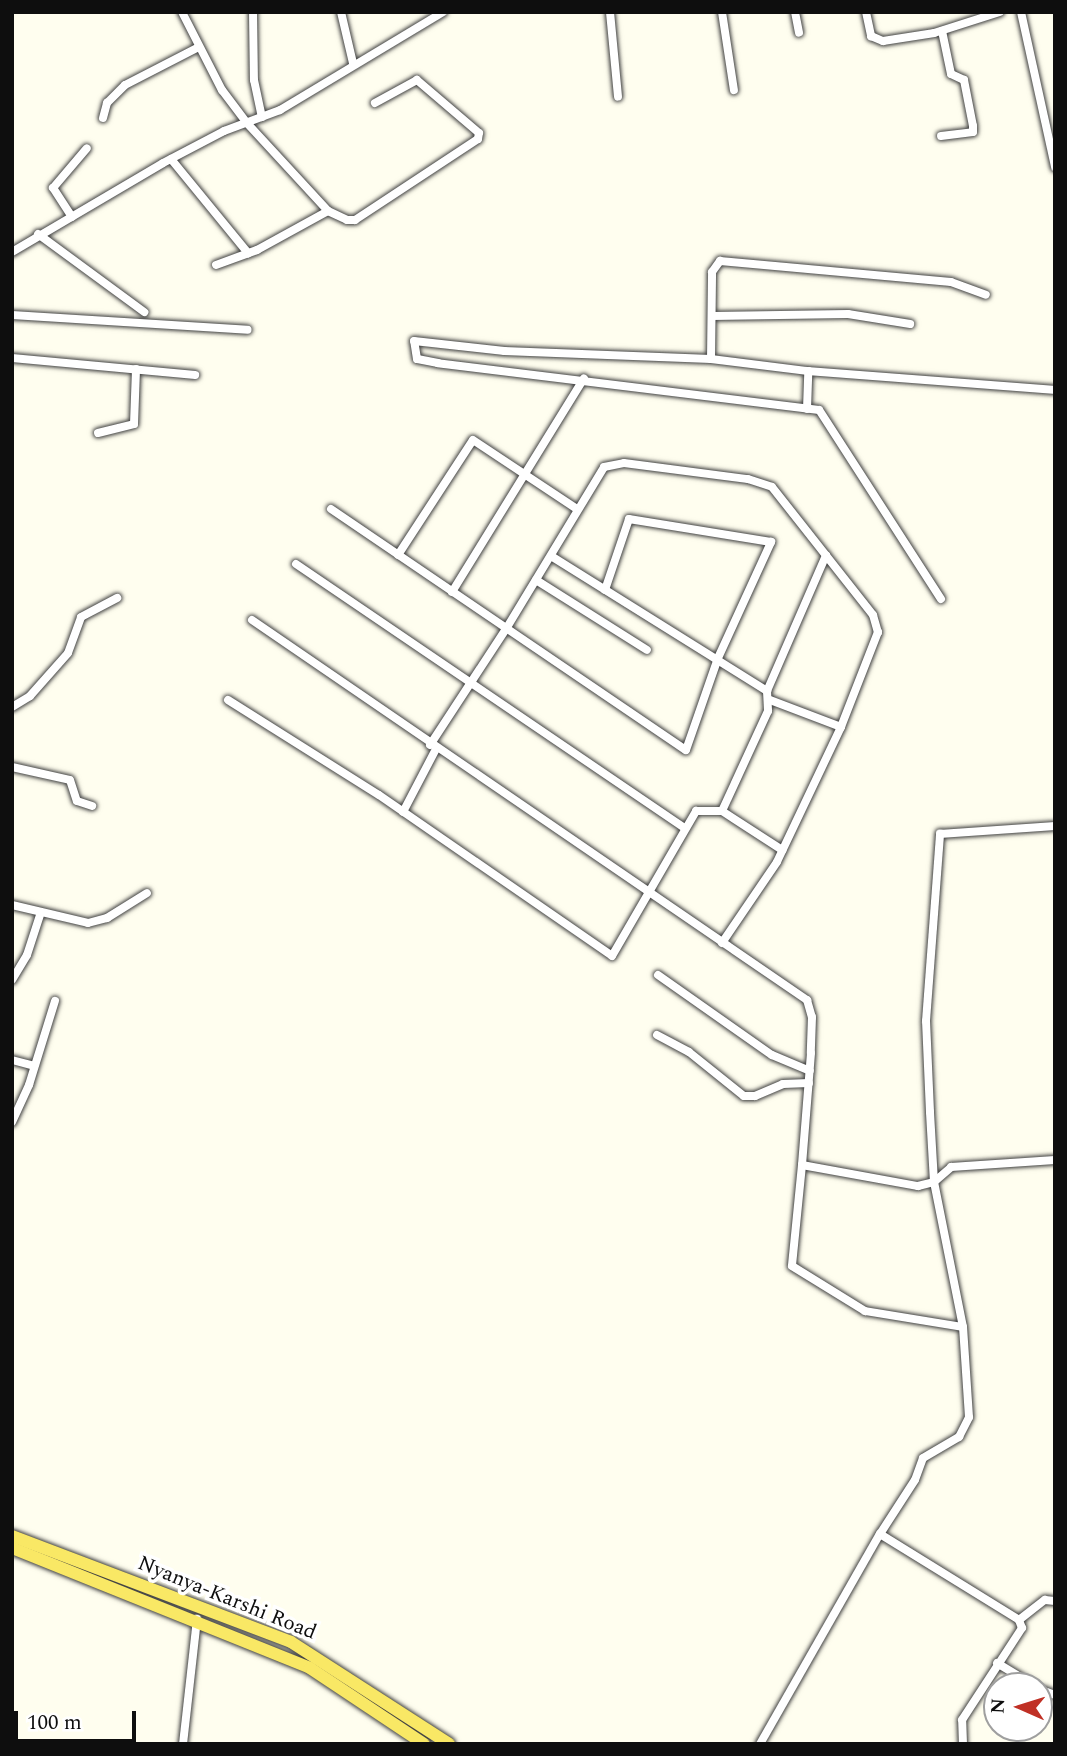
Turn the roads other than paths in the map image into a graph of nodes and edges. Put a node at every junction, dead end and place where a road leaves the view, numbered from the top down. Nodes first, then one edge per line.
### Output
1 (182, 12) edge
2 (253, 12) edge
3 (341, 12) edge
4 (443, 12) edge
5 (610, 12) edge
6 (722, 12) edge
7 (795, 12) edge
8 (866, 12) edge
9 (1000, 12) edge
10 (1021, 12) edge
11 (427, 15) edge
12 (942, 31) junction
13 (799, 33) dead end
14 (199, 47) junction
15 (353, 63) junction
16 (734, 90) dead end
17 (618, 97) dead end
18 (375, 103) dead end
19 (262, 117) junction
20 (103, 118) dead end
21 (246, 122) junction
22 (941, 136) dead end
23 (87, 148) dead end
24 (172, 159) junction
25 (1055, 167) edge
26 (328, 211) junction
27 (72, 217) junction
28 (38, 234) junction
29 (12, 252) edge
30 (248, 253) junction
31 (216, 265) dead end
32 (986, 295) dead end
33 (144, 312) dead end
34 (12, 316) edge
35 (712, 316) junction
36 (910, 324) dead end
37 (248, 330) dead end
38 (12, 358) edge
39 (711, 359) junction
40 (136, 369) junction
41 (808, 371) junction
42 (195, 375) dead end
43 (584, 378) junction
44 (1055, 390) edge
45 (807, 409) junction
46 (98, 433) dead end
47 (524, 473) junction
48 (331, 509) dead end
49 (577, 509) junction
50 (398, 555) junction
51 (825, 555) junction
52 (551, 556) junction
53 (296, 564) dead end
54 (536, 580) junction
55 (605, 590) junction
56 (452, 592) junction
57 (117, 598) dead end
58 (941, 599) dead end
59 (252, 620) dead end
60 (506, 629) junction
61 (647, 650) dead end
62 (718, 659) junction
63 (471, 683) junction
64 (769, 695) junction
65 (228, 700) dead end
66 (12, 707) edge
67 (841, 727) junction
68 (433, 747) junction
69 (12, 767) edge
70 (92, 806) dead end
71 (403, 811) junction
72 (722, 811) junction
73 (1055, 826) edge
74 (684, 827) junction
75 (782, 850) junction
76 (647, 892) junction
77 (147, 893) dead end
78 (12, 905) edge
79 (41, 912) junction
80 (722, 943) junction
81 (658, 975) dead end
82 (13, 982) edge
83 (55, 1002) dead end
84 (657, 1035) dead end
85 (12, 1060) edge
86 (34, 1066) junction
87 (810, 1071) junction
88 (809, 1083) junction
89 (12, 1122) edge
90 (1055, 1160) edge
91 (802, 1165) junction
92 (934, 1182) junction
93 (963, 1327) junction
94 (880, 1534) junction
95 (12, 1536) edge
96 (12, 1548) edge
97 (1055, 1601) edge
98 (197, 1619) junction
99 (1019, 1620) junction
100 (997, 1663) junction
101 (340, 1671) junction
102 (1012, 1672) edge
103 (334, 1684) junction
104 (183, 1744) edge
105 (424, 1744) edge
106 (449, 1744) edge
107 (760, 1744) edge
108 (963, 1744) edge

1 - 14 street
2 - 19 street
3 - 15 street
4 - 11 street
5 - 17 street
6 - 16 street
7 - 13 street
8 - 12 street
9 - 12 street
10 - 25 street
11 - 15 street
12 - 22 street
14 - 20 street
14 - 21 street
15 - 19 street
18 - 26 street
19 - 21 street
21 - 24 street
21 - 26 street
23 - 27 street
24 - 27 street
24 - 30 street
26 - 30 street
27 - 28 street
28 - 29 street
28 - 33 street
30 - 31 street
32 - 35 street
34 - 37 street
35 - 36 street
35 - 39 street
38 - 40 street
39 - 41 street
39 - 43 street
40 - 42 street
40 - 46 street
41 - 44 street
41 - 45 street
43 - 45 street
43 - 47 street
45 - 58 street
47 - 49 street
47 - 50 street
47 - 56 street
48 - 50 street
49 - 51 street
49 - 52 street
50 - 56 street
51 - 64 street
51 - 67 street
52 - 54 street
52 - 55 street
53 - 63 street
54 - 60 street
54 - 61 street
55 - 62 street
55 - 62 street
56 - 60 street
57 - 66 street
59 - 68 street
60 - 62 street
60 - 63 street
62 - 64 street
63 - 68 street
63 - 74 street
64 - 67 street
64 - 72 street
65 - 71 street
67 - 75 street
68 - 71 street
68 - 76 street
69 - 70 street
71 - 76 street
72 - 74 street
72 - 75 street
73 - 92 street
74 - 76 street
75 - 80 street
76 - 80 street
77 - 79 street
78 - 79 street
79 - 82 street
80 - 87 street
81 - 87 street
83 - 86 street
84 - 88 street
85 - 86 street
86 - 89 street
87 - 88 street
88 - 91 street
90 - 92 street
91 - 92 street
91 - 93 street
92 - 93 street
93 - 94 street
94 - 99 street
94 - 107 street
95 - 101 main road, Nyanya-Karshi Road
96 - 98 main road, Nyanya-Karshi Road
97 - 99 street
98 - 103 main road, Nyanya-Karshi Road
98 - 104 street
99 - 100 street
100 - 102 street
100 - 108 street
101 - 103 main road
101 - 106 main road, Nyanya-Karshi Road
103 - 105 main road, Nyanya-Karshi Road

